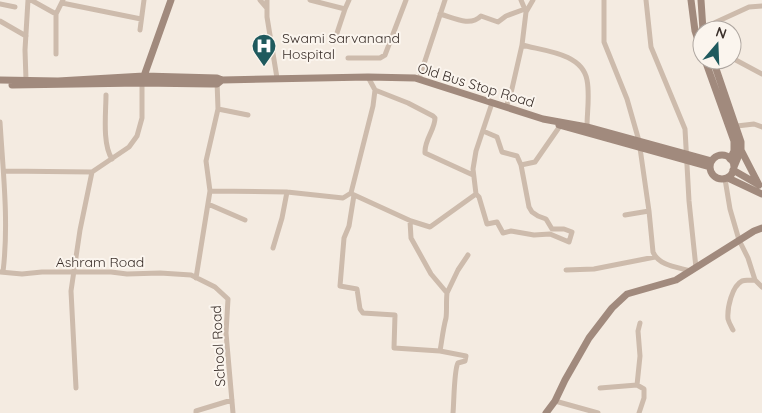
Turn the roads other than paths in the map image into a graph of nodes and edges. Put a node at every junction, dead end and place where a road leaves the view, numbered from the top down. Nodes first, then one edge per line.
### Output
1 (30, 0) edge
2 (144, 0) edge
3 (171, 0) edge
4 (260, 0) edge
5 (267, 0) edge
6 (310, 0) edge
7 (348, 0) edge
8 (406, 0) edge
9 (445, 0) edge
10 (521, 0) edge
11 (533, 0) edge
12 (604, 0) edge
13 (646, 0) edge
14 (691, 0) edge
15 (701, 0) edge
16 (758, 0) edge
17 (62, 2) edge
18 (0, 4) edge
19 (266, 6) junction
20 (762, 6) edge
21 (14, 7) dead end
22 (750, 7) junction
23 (345, 9) junction
24 (525, 11) junction
25 (56, 14) junction
26 (440, 14) junction
27 (141, 19) junction
28 (698, 20) edge
29 (701, 20) edge
30 (722, 20) edge
31 (0, 21) edge
32 (140, 30) dead end
33 (26, 36) junction
34 (334, 42) dead end
35 (522, 45) junction
36 (56, 54) dead end
37 (348, 58) dead end
38 (742, 63) edge
39 (709, 70) edge
40 (717, 70) edge
41 (762, 74) edge
42 (368, 77) junction
43 (277, 78) junction
44 (419, 79) junction
45 (0, 80) edge
46 (26, 80) junction
47 (143, 80) junction
48 (219, 81) junction
49 (0, 84) edge
50 (375, 90) junction
51 (106, 94) dead end
52 (492, 103) junction
53 (506, 107) junction
54 (218, 109) junction
55 (248, 115) dead end
56 (543, 119) junction
57 (0, 122) edge
58 (560, 126) junction
59 (737, 126) junction
60 (587, 127) junction
61 (762, 128) edge
62 (483, 131) junction
63 (601, 134) junction
64 (640, 145) junction
65 (741, 150) junction
66 (1, 155) edge
67 (687, 157) junction
68 (112, 159) junction
69 (730, 159) junction
70 (521, 164) junction
71 (711, 164) junction
72 (734, 169) junction
73 (4, 171) junction
74 (92, 172) junction
75 (473, 174) junction
76 (726, 178) junction
77 (761, 185) edge
78 (210, 191) junction
79 (287, 192) junction
80 (352, 194) junction
81 (476, 194) junction
82 (762, 194) edge
83 (208, 204) junction
84 (649, 211) junction
85 (625, 215) dead end
86 (245, 220) dead end
87 (410, 221) junction
88 (762, 228) edge
89 (739, 240) junction
90 (273, 248) dead end
91 (468, 255) dead end
92 (655, 257) junction
93 (566, 270) dead end
94 (691, 271) junction
95 (2, 272) edge
96 (75, 272) junction
97 (753, 274) junction
98 (196, 278) junction
99 (762, 287) edge
100 (447, 293) junction
101 (640, 323) dead end
102 (733, 330) dead end
103 (440, 351) junction
104 (637, 385) junction
105 (76, 388) dead end
106 (600, 388) dead end
107 (232, 400) junction
108 (555, 401) junction
109 (196, 413) edge
110 (233, 413) edge
111 (453, 413) edge
112 (547, 413) edge
113 (598, 413) edge
114 (639, 413) edge

1 - 25 street
1 - 33 street
2 - 27 street
3 - 47 street
4 - 19 street
5 - 19 street
6 - 23 street
7 - 23 street
8 - 37 street
9 - 26 street
10 - 24 street
11 - 24 street
12 - 64 street
13 - 67 street
14 - 28 street
15 - 29 street
16 - 22 street
17 - 25 street
17 - 27 street
18 - 21 street
19 - 43 street
20 - 22 street
22 - 30 street
23 - 34 street
24 - 26 street
24 - 35 street
25 - 36 street
26 - 44 street
27 - 32 street
31 - 33 street
33 - 46 street
35 - 53 street
35 - 60 street
38 - 41 street
39 - 69 street
40 - 59 street
42 - 43 street, Old Bus Stop Road
42 - 44 street, Old Bus Stop Road
42 - 50 street
43 - 48 street, Old Bus Stop Road
44 - 52 street, Old Bus Stop Road
45 - 46 street
46 - 47 street
47 - 48 street, Old Bus Stop Road
47 - 49 street
47 - 68 street
48 - 54 street
50 - 75 street
50 - 80 street
51 - 68 street
52 - 53 street, Old Bus Stop Road
52 - 62 street
53 - 56 street, Old Bus Stop Road
54 - 55 street
54 - 78 street
56 - 58 street, Old Bus Stop Road
56 - 60 street, Old Bus Stop Road
57 - 66 street
58 - 63 street, Old Bus Stop Road
58 - 70 street
59 - 61 street
59 - 65 street
60 - 63 street, Old Bus Stop Road
62 - 70 street
62 - 75 street
63 - 64 street, Old Bus Stop Road
64 - 67 street, Old Bus Stop Road
64 - 84 street
65 - 72 street
65 - 77 street
66 - 73 street
67 - 71 street, Old Bus Stop Road
67 - 94 street
68 - 74 street
69 - 71 street
69 - 72 street
70 - 81 street
71 - 76 street
72 - 76 street
72 - 77 street
73 - 74 street
73 - 95 street
74 - 96 street
75 - 81 street
76 - 82 street
76 - 89 street
78 - 79 street
78 - 83 street
79 - 80 street
79 - 90 street
80 - 87 street
80 - 103 street
81 - 87 street
83 - 86 street
83 - 98 street
84 - 85 street
84 - 92 street
87 - 100 street
88 - 89 street
89 - 94 street
89 - 97 street
91 - 100 street
92 - 93 street
92 - 94 street
94 - 108 street
95 - 96 street, Ashram Road
96 - 98 street, Ashram Road
96 - 105 street
97 - 99 street
97 - 102 street
98 - 107 street, School Road
100 - 103 street
101 - 104 street
103 - 111 street
104 - 106 street
104 - 114 street
107 - 109 street
107 - 110 street
108 - 112 street
108 - 113 street

